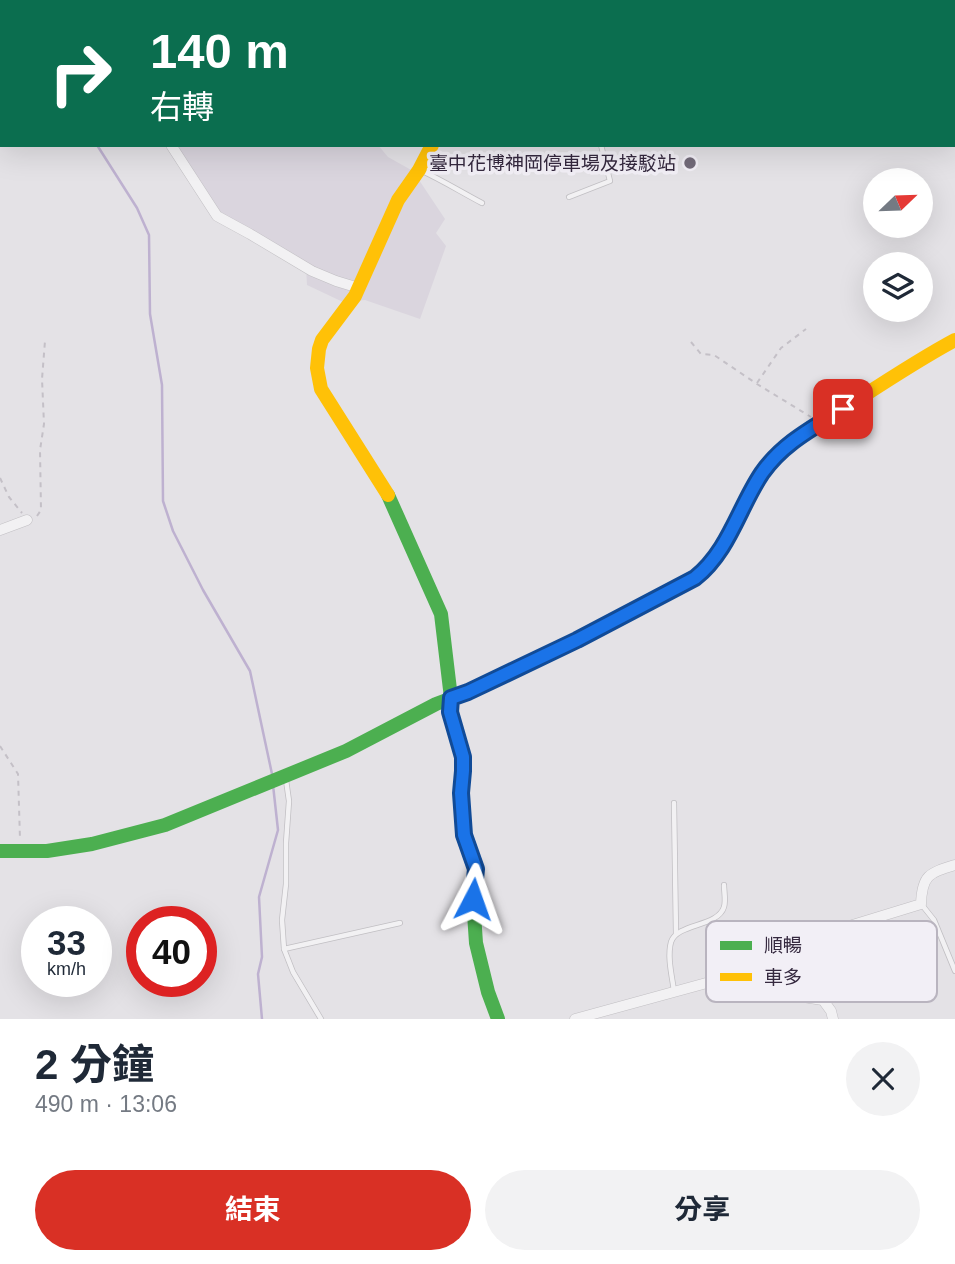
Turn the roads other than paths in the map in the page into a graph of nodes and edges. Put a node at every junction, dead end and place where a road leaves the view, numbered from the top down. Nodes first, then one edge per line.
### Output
1 (172, 147) edge
2 (431, 147) edge
3 (602, 147) edge
4 (419, 170) junction
5 (569, 197) dead end
6 (482, 203) dead end
7 (359, 288) junction
8 (955, 340) edge
9 (27, 520) road end
10 (0, 530) edge
11 (451, 698) junction
12 (285, 776) junction
13 (674, 803) dead end
14 (0, 851) edge
15 (955, 865) edge
16 (724, 885) dead end
17 (921, 904) junction
18 (866, 921) edge
19 (934, 921) edge
20 (400, 923) dead end
21 (937, 927) edge
22 (676, 934) junction
23 (284, 949) junction
24 (955, 971) edge
25 (706, 982) edge
26 (674, 991) junction
27 (824, 1002) edge
28 (321, 1019) edge
29 (498, 1019) edge
30 (575, 1019) edge
31 (833, 1019) edge

1 - 7 street
2 - 4 street
3 - 5 lane
4 - 6 lane
4 - 7 street
7 - 11 street
8 - 11 street
9 - 10 street
11 - 12 street
11 - 29 street
12 - 14 street
12 - 23 lane
13 - 22 lane
15 - 17 street
16 - 22 lane
17 - 18 street
17 - 19 lane
20 - 23 lane
21 - 24 lane
22 - 26 lane
23 - 28 lane
25 - 26 street
26 - 30 street
27 - 31 street

